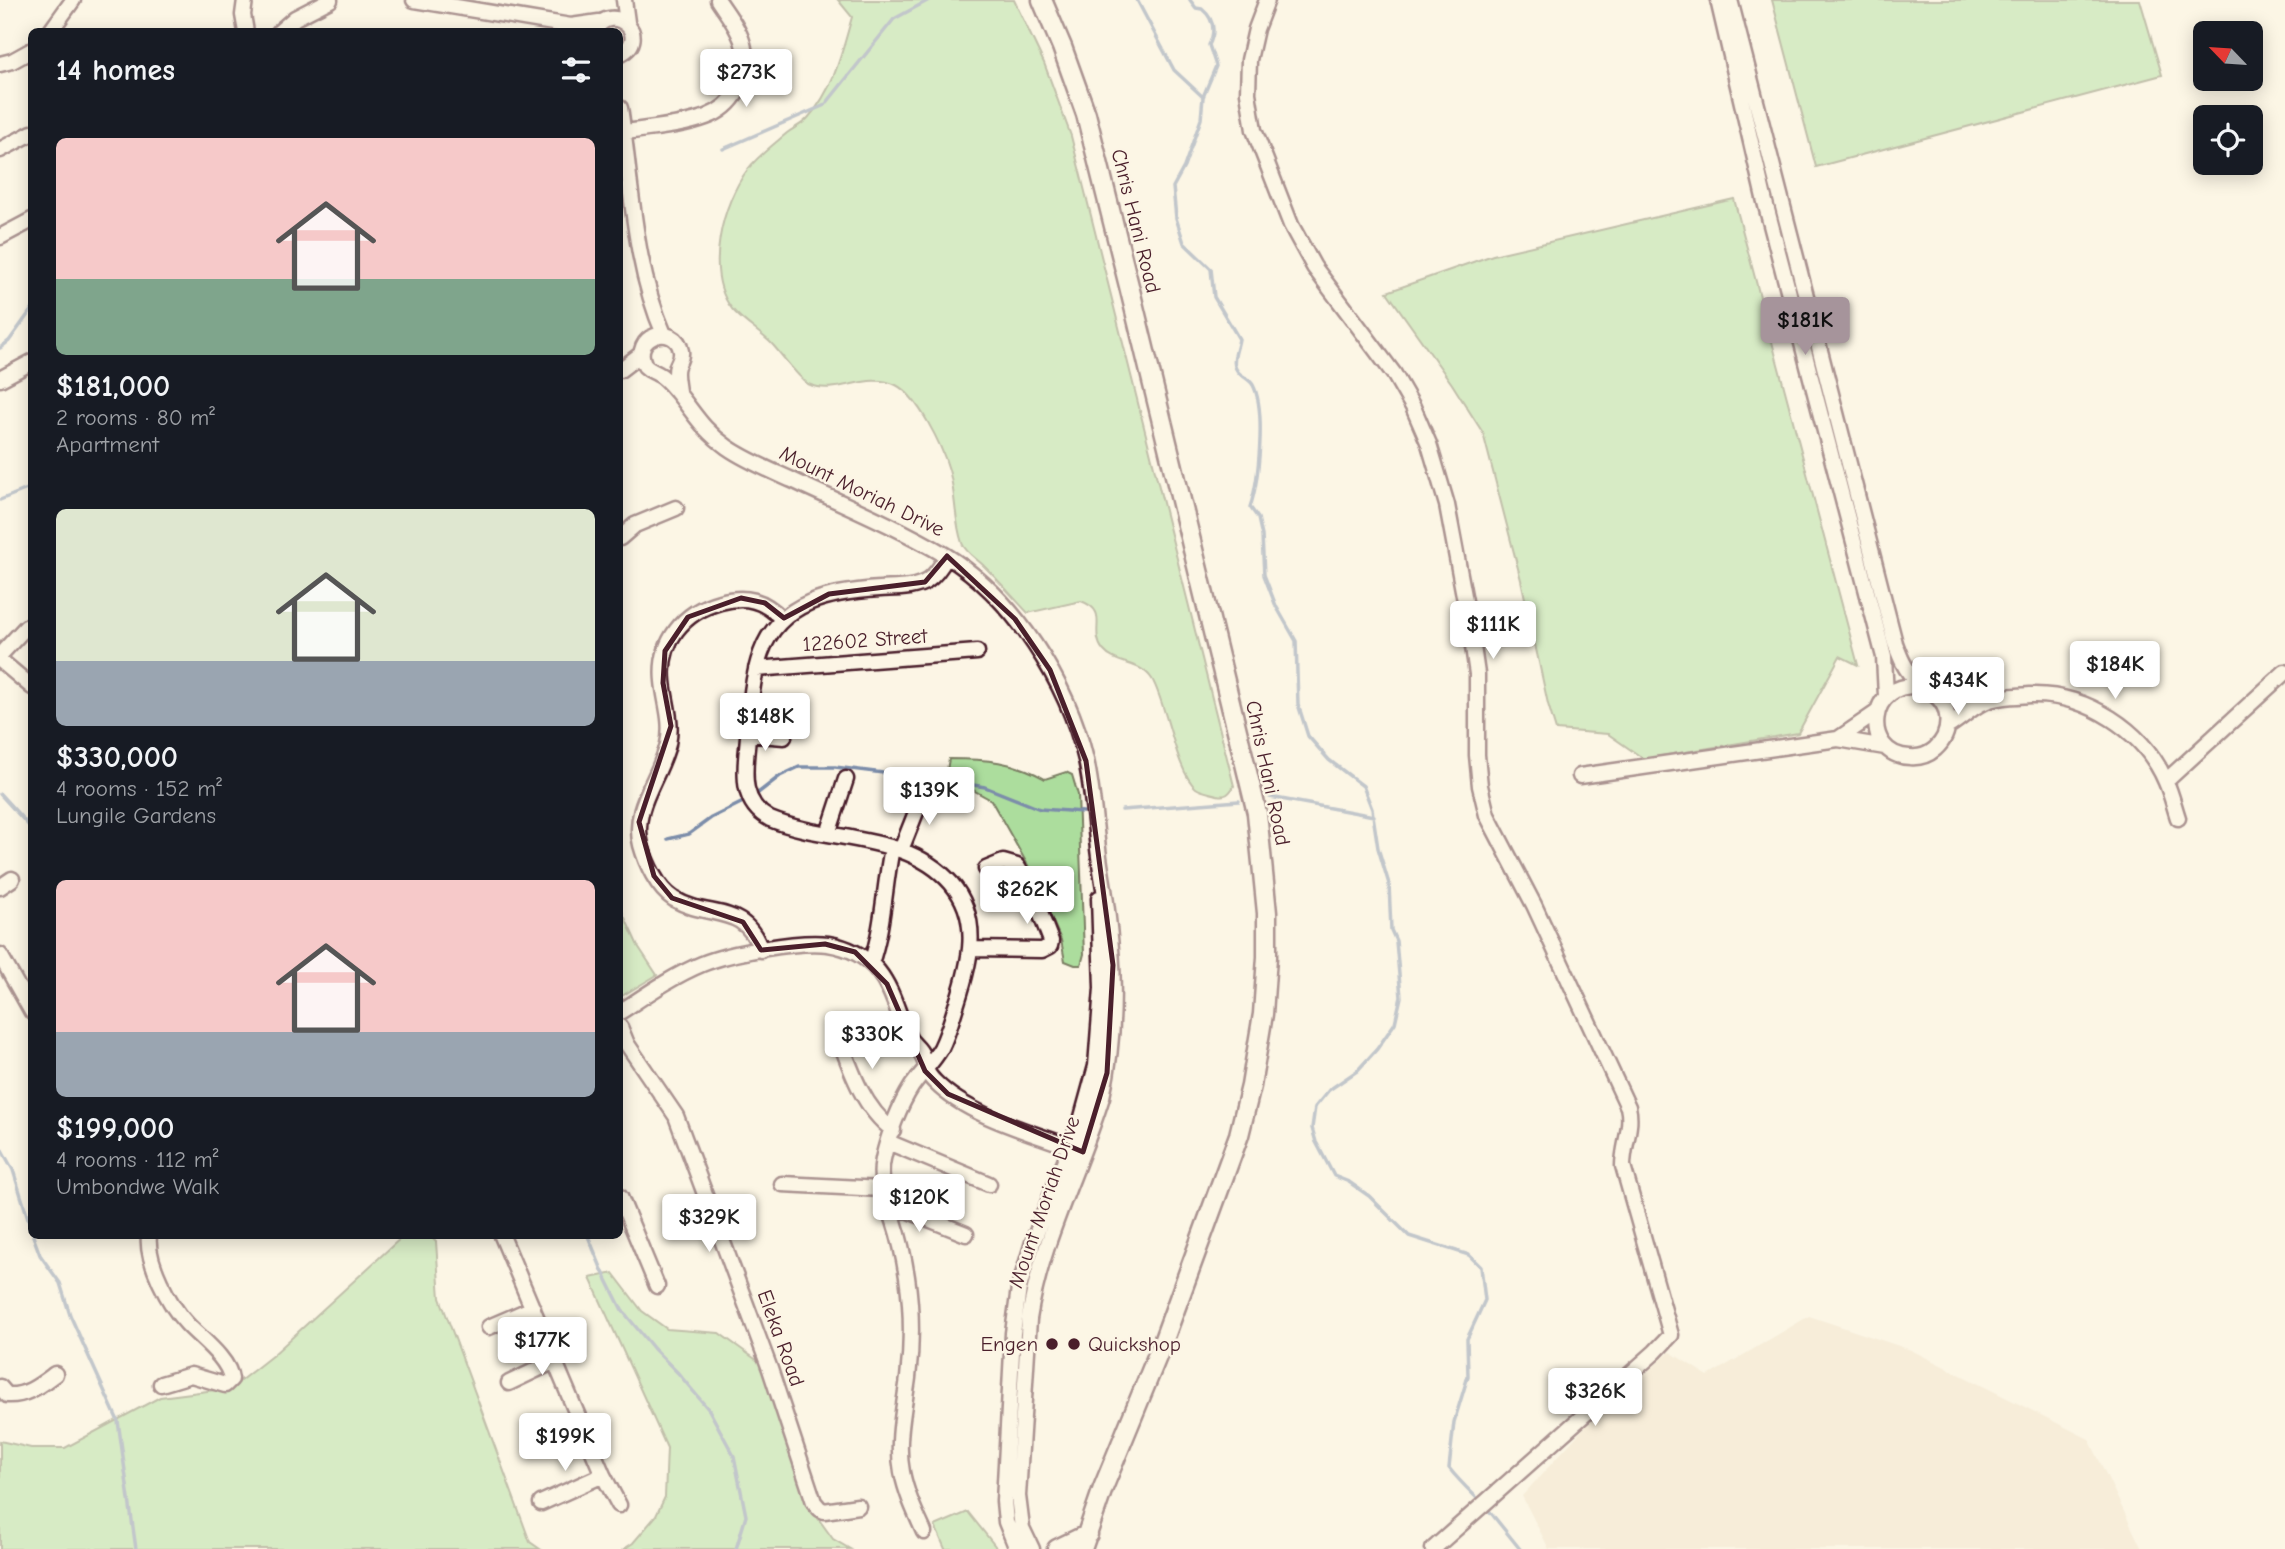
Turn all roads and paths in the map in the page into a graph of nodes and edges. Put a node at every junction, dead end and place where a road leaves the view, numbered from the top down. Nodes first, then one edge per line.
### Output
1 (73, 0) edge
2 (245, 0) edge
3 (330, 0) edge
4 (414, 0) edge
5 (615, 0) edge
6 (624, 0) edge
7 (718, 0) edge
8 (1042, 0) edge
9 (1267, 0) edge
10 (1718, 0) edge
11 (1730, 0) edge
12 (627, 22) junction
13 (599, 24) edge
14 (53, 28) edge
15 (245, 28) edge
16 (284, 28) edge
17 (562, 28) edge
18 (573, 28) edge
19 (28, 52) edge
20 (623, 52) edge
21 (0, 64) edge
22 (623, 132) edge
23 (28, 134) edge
24 (623, 138) edge
25 (0, 150) edge
26 (28, 222) edge
27 (0, 237) edge
28 (658, 336) junction
29 (641, 354) junction
30 (28, 364) edge
31 (623, 368) edge
32 (676, 368) junction
33 (623, 370) edge
34 (654, 372) junction
35 (0, 379) edge
36 (678, 393) junction
37 (676, 508) dead end
38 (623, 535) edge
39 (947, 556) junction
40 (782, 618) junction
41 (26, 627) dead end
42 (977, 652) dead end
43 (0, 657) edge
44 (756, 669) junction
45 (2285, 672) edge
46 (28, 683) edge
47 (1924, 687) junction
48 (1886, 696) junction
49 (1938, 697) junction
50 (1983, 703) junction
51 (1877, 713) junction
52 (1947, 727) junction
53 (748, 734) junction
54 (784, 737) dead end
55 (1838, 738) junction
56 (1885, 747) junction
57 (1580, 776) dead end
58 (846, 779) dead end
59 (2166, 781) junction
60 (924, 792) dead end
61 (2178, 818) dead end
62 (828, 834) junction
63 (897, 849) junction
64 (986, 869) dead end
65 (972, 949) junction
66 (761, 950) junction
67 (0, 955) edge
68 (871, 963) junction
69 (28, 1003) edge
70 (623, 1010) edge
71 (835, 1026) dead end
72 (623, 1033) edge
73 (925, 1071) junction
74 (890, 1136) junction
75 (1077, 1149) junction
76 (782, 1184) dead end
77 (989, 1184) dead end
78 (884, 1196) junction
79 (623, 1204) edge
80 (966, 1234) dead end
81 (149, 1239) edge
82 (503, 1239) edge
83 (657, 1286) dead end
84 (533, 1308) junction
85 (489, 1327) dead end
86 (555, 1361) junction
87 (55, 1374) dead end
88 (509, 1383) dead end
89 (161, 1384) dead end
90 (0, 1387) edge
91 (579, 1418) junction
92 (534, 1437) dead end
93 (603, 1475) junction
94 (541, 1503) dead end
95 (619, 1505) dead end
96 (858, 1506) dead end
97 (924, 1532) dead end
98 (1085, 1542) edge
99 (1017, 1549) edge
100 (1032, 1549) edge
101 (1057, 1549) edge
102 (1433, 1549) edge

1 - 14 street
2 - 15 street
3 - 16 street
4 - 17 street
5 - 13 street
6 - 12 street
7 - 22 street
8 - 98 main road, Chris Hani Road
9 - 102 street
10 - 48 street
11 - 47 street
12 - 13 street
12 - 20 street
13 - 18 street
19 - 21 street
23 - 25 street
24 - 28 street
26 - 27 street
28 - 29 street
28 - 32 street
29 - 31 street
29 - 34 street, Mount Moriah Drive
30 - 35 street
32 - 34 street
32 - 36 street
33 - 34 street
34 - 36 street, Mount Moriah Drive
36 - 39 street, Mount Moriah Drive
37 - 38 street
39 - 40 street
39 - 75 street, Mount Moriah Drive
40 - 44 street
40 - 66 street
41 - 43 street
42 - 44 street, 122602 Street
43 - 46 street
44 - 53 street
45 - 59 street
47 - 48 street
47 - 49 street
48 - 51 street
49 - 50 street
49 - 52 street
50 - 52 street
50 - 59 street
51 - 55 street
51 - 56 street
52 - 56 street
53 - 54 street
53 - 62 street
55 - 56 street
55 - 57 street
58 - 62 street
59 - 61 street
60 - 63 street
62 - 63 street
63 - 65 street
63 - 68 street
64 - 65 street
65 - 73 street
66 - 68 street
66 - 70 street
67 - 69 street
68 - 73 street
71 - 74 street
72 - 96 street, Eleka Road
73 - 74 street
73 - 75 street
74 - 77 street
74 - 78 street
75 - 99 street, Mount Moriah Drive
75 - 100 street, Mount Moriah Drive
76 - 78 street
78 - 80 street
78 - 97 street
79 - 83 street
81 - 89 street
82 - 84 street
84 - 85 street
84 - 86 street
86 - 88 street
86 - 91 street
87 - 90 street
91 - 92 street
91 - 93 street
93 - 94 street
93 - 95 street
98 - 101 main road

